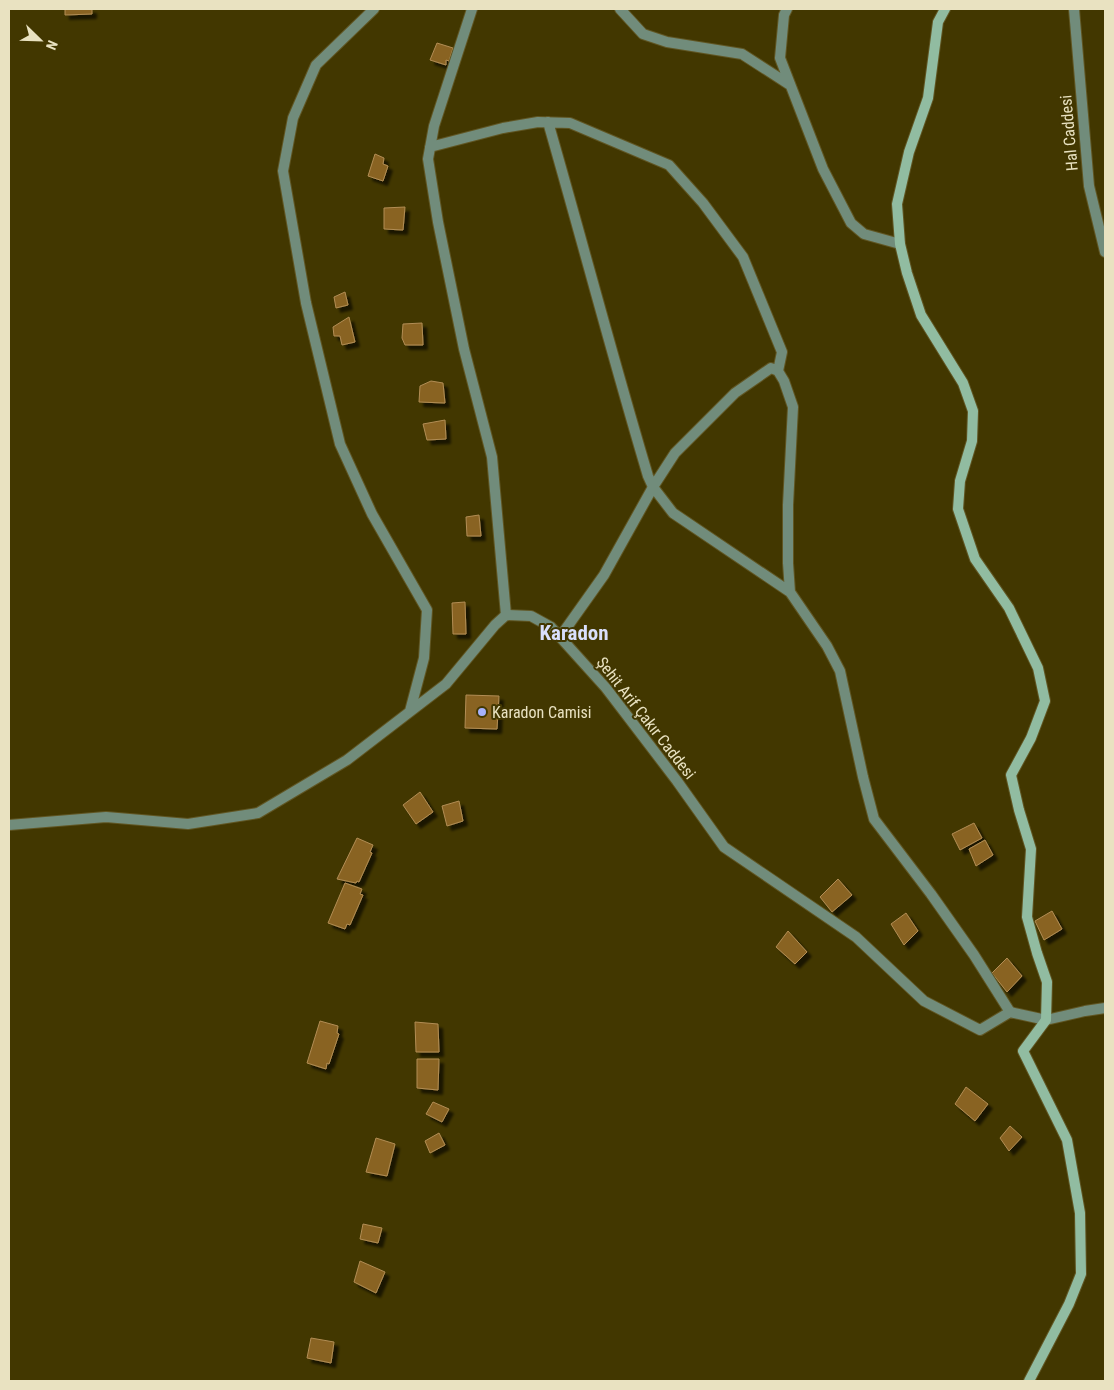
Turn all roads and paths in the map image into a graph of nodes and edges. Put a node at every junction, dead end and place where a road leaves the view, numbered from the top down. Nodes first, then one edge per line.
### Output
1 (374, 9) edge
2 (472, 9) edge
3 (620, 9) edge
4 (787, 9) edge
5 (945, 9) edge
6 (1074, 9) edge
7 (790, 85) junction
8 (548, 122) junction
9 (430, 147) junction
10 (900, 244) junction
11 (1105, 252) edge
12 (778, 371) junction
13 (653, 487) junction
14 (790, 592) junction
15 (506, 615) junction
16 (560, 636) junction
17 (410, 712) junction
18 (9, 825) edge
19 (1105, 1008) edge
20 (1010, 1012) junction
21 (1046, 1020) junction
22 (1029, 1381) edge

1 - 17 street
2 - 9 street
3 - 7 street
4 - 7 street
5 - 10 main road
6 - 11 street, Hal Caddesi
7 - 10 street
8 - 9 street
8 - 12 street
8 - 13 street
9 - 15 street
10 - 21 main road
12 - 13 street
12 - 14 street
13 - 14 street
13 - 16 street
14 - 20 street
15 - 16 street, Şehit Arif Çakır Caddesi
15 - 17 street
16 - 20 street, Şehit Arif Çakır Caddesi
17 - 18 street
19 - 21 street
20 - 21 street
21 - 22 main road

